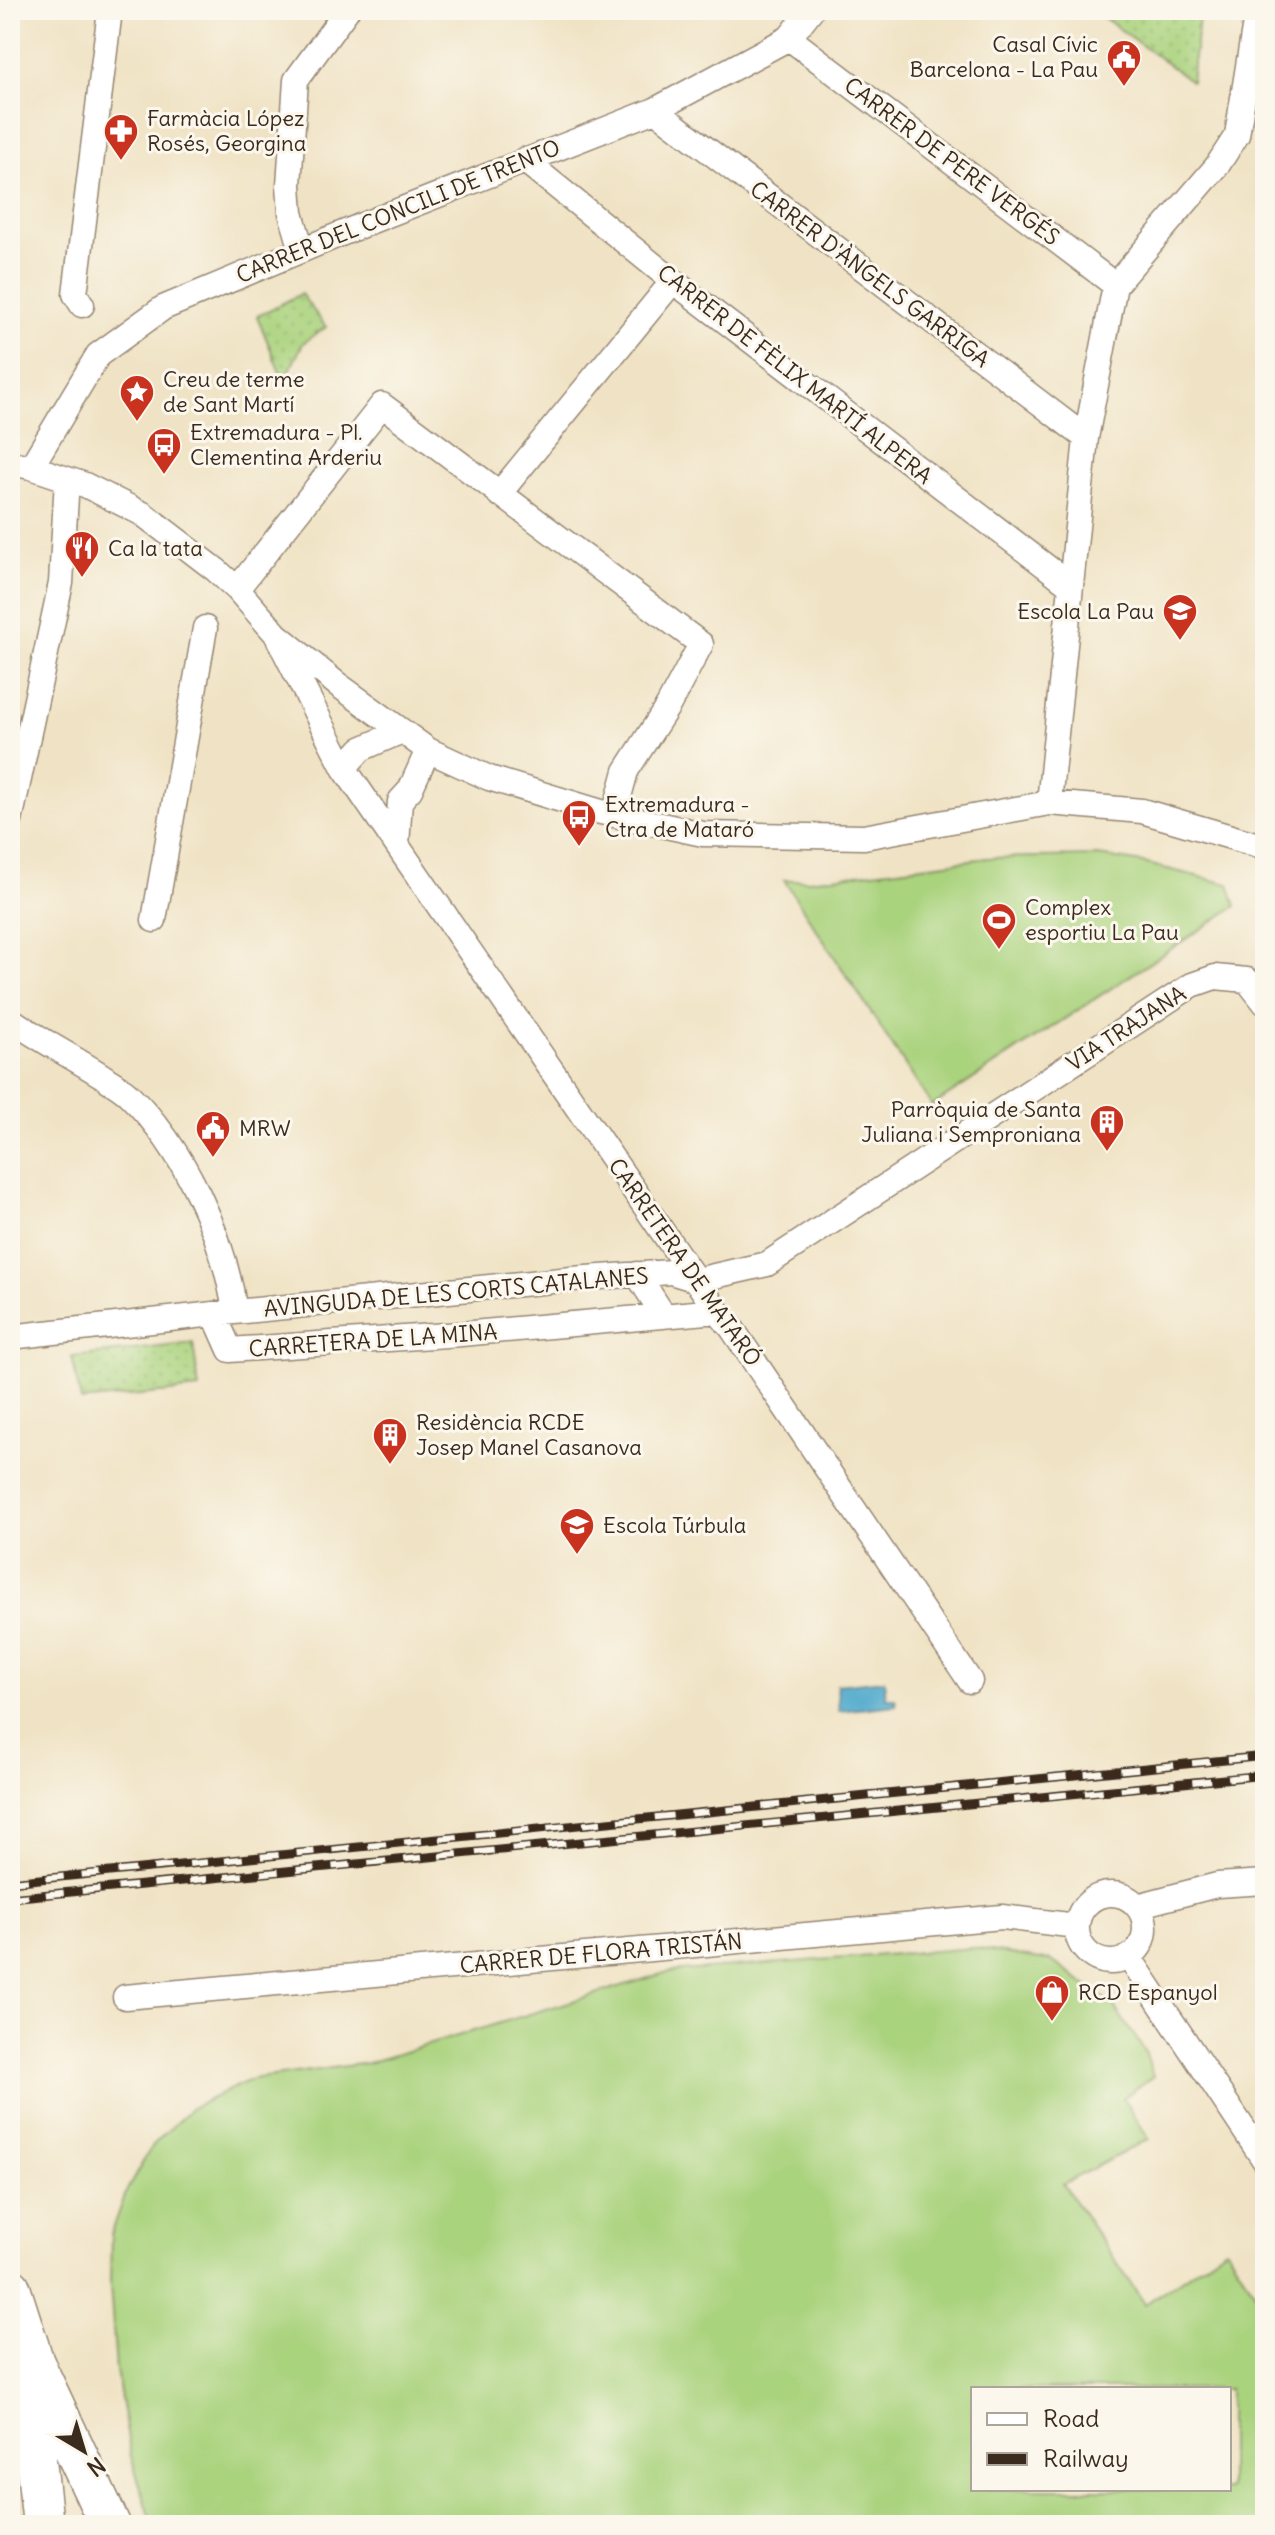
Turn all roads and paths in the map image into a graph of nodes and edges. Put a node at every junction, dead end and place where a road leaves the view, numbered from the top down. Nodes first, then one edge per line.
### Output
1 (110, 10) edge
2 (347, 10) edge
3 (811, 10) edge
4 (1257, 10) edge
5 (789, 38) junction
6 (655, 110) junction
7 (524, 160) junction
8 (302, 250) junction
9 (673, 281) junction
10 (1115, 285) junction
11 (82, 305) dead end
12 (1086, 438) junction
13 (21, 465) edge
14 (67, 479) junction
15 (499, 494) junction
16 (1069, 584) junction
17 (237, 589) junction
18 (205, 628) dead end
19 (277, 635) junction
20 (402, 731) junction
21 (428, 750) junction
22 (352, 778) junction
23 (400, 801) junction
24 (1049, 803) junction
25 (614, 815) junction
26 (10, 821) edge
27 (397, 845) junction
28 (1265, 847) edge
29 (154, 920) dead end
30 (1265, 1003) edge
31 (10, 1019) edge
32 (637, 1274) junction
33 (697, 1280) junction
34 (717, 1311) junction
35 (224, 1313) junction
36 (664, 1316) junction
37 (10, 1337) edge
38 (970, 1681) dead end
39 (1265, 1882) edge
40 (1137, 1906) junction
41 (1077, 1926) junction
42 (1129, 1957) junction
43 (125, 1997) dead end
44 (1265, 2161) edge
45 (10, 2288) edge
46 (10, 2357) edge
47 (43, 2525) edge
48 (110, 2525) edge

1 - 11 street
2 - 8 street
3 - 5 street, CARRER DEL CONCILI DE TRENTO
4 - 10 street
5 - 6 street, CARRER DEL CONCILI DE TRENTO
5 - 10 street, CARRER DE PERE VERGÉS
6 - 7 street, CARRER DEL CONCILI DE TRENTO
6 - 12 street, CARRER D'ÀNGELS GARRIGA
7 - 8 street, CARRER DEL CONCILI DE TRENTO
7 - 9 street, CARRER DE FÈLIX MARTÍ ALPERA
8 - 13 street, CARRER DEL CONCILI DE TRENTO
9 - 15 street
9 - 16 street, CARRER DE FÈLIX MARTÍ ALPERA
10 - 12 street
12 - 16 street
13 - 14 street
14 - 17 street
14 - 26 street
15 - 17 street
15 - 25 street
16 - 24 street
17 - 19 street
18 - 29 street
19 - 20 street
19 - 22 street, CARRETERA DE MATARÓ
20 - 21 street
20 - 22 street
21 - 23 street
21 - 25 street
22 - 23 street
22 - 27 street, CARRETERA DE MATARÓ
23 - 27 street
24 - 25 street
24 - 28 street
27 - 33 street, CARRETERA DE MATARÓ
30 - 33 street, VIA TRAJANA
31 - 35 street
32 - 33 street, AVINGUDA DE LES CORTS CATALANES
32 - 35 street, AVINGUDA DE LES CORTS CATALANES
32 - 36 street
33 - 34 street, CARRETERA DE MATARÓ
34 - 36 street, CARRETERA DE LA MINA
34 - 38 street, CARRETERA DE MATARÓ
35 - 36 street, CARRETERA DE LA MINA
35 - 37 street
39 - 40 street
40 - 41 street
40 - 42 street
41 - 42 street
41 - 43 street, CARRER DE FLORA TRISTÁN
42 - 44 street
45 - 48 highway
46 - 47 highway

